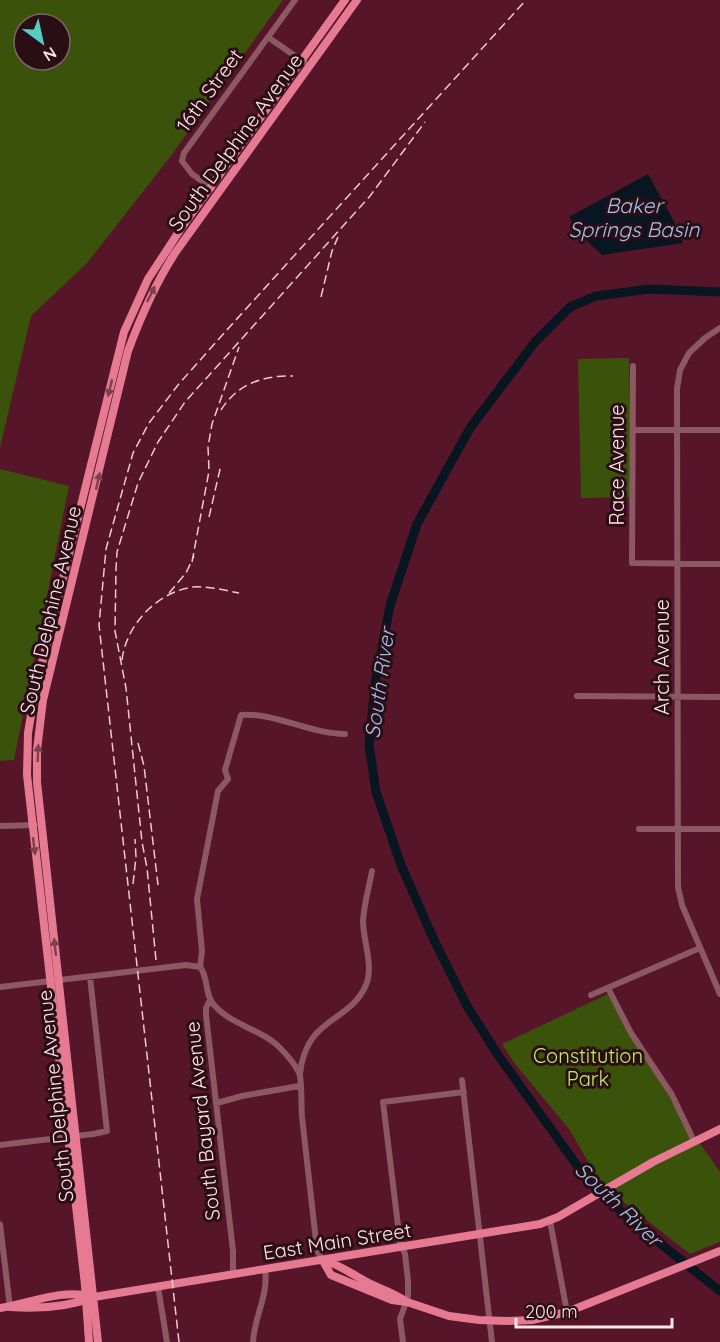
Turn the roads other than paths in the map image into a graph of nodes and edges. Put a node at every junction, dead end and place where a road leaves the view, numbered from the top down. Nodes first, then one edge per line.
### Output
1 (295, 0) edge
2 (345, 0) edge
3 (357, 0) edge
4 (272, 40) dead end
5 (302, 60) junction
6 (309, 66) junction
7 (214, 190) junction
8 (720, 328) edge
9 (633, 366) dead end
10 (633, 430) junction
11 (677, 430) junction
12 (720, 430) edge
13 (677, 563) junction
14 (720, 564) edge
15 (577, 696) dead end
16 (678, 696) junction
17 (720, 697) edge
18 (345, 734) dead end
19 (36, 825) junction
20 (0, 826) edge
21 (639, 829) dead end
22 (678, 829) junction
23 (720, 829) edge
24 (372, 871) dead end
25 (700, 948) junction
26 (200, 967) junction
27 (90, 977) junction
28 (55, 980) junction
29 (0, 987) edge
30 (608, 988) junction
31 (720, 994) edge
32 (591, 995) dead end
33 (210, 1000) junction
34 (300, 1075) junction
35 (462, 1080) dead end
36 (299, 1086) junction
37 (464, 1092) junction
38 (217, 1103) junction
39 (720, 1129) edge
40 (76, 1136) junction
41 (67, 1137) junction
42 (694, 1140) junction
43 (0, 1145) edge
44 (550, 1221) junction
45 (0, 1224) edge
46 (480, 1234) junction
47 (402, 1247) junction
48 (720, 1251) edge
49 (323, 1261) junction
50 (265, 1269) junction
51 (233, 1274) junction
52 (158, 1287) junction
53 (88, 1298) junction
54 (407, 1302) junction
55 (10, 1307) junction
56 (0, 1308) edge
57 (567, 1312) junction
58 (490, 1321) junction
59 (89, 1342) edge
60 (98, 1342) edge
61 (167, 1342) edge
62 (253, 1342) edge
63 (403, 1342) edge
64 (492, 1342) edge

1 - 7 street, 16th Street
2 - 5 main road, South Delphine Avenue
3 - 6 main road, South Delphine Avenue
4 - 5 street
5 - 6 street
5 - 7 main road, South Delphine Avenue
6 - 7 main road, South Delphine Avenue
7 - 19 main road, South Delphine Avenue
8 - 11 street, Arch Avenue
9 - 10 street, Race Avenue
10 - 11 street
10 - 13 street, Race Avenue
11 - 12 street
11 - 13 street, Arch Avenue
13 - 14 street
13 - 16 street, Arch Avenue
15 - 16 street
16 - 17 street
16 - 22 street, Arch Avenue
18 - 26 street, South Bayard Avenue
19 - 20 street
19 - 28 main road, South Delphine Avenue
21 - 22 street
22 - 23 street
22 - 25 street, Arch Avenue
24 - 34 street
25 - 30 street
25 - 31 street, Arch Avenue
26 - 27 street
26 - 33 street, South Bayard Avenue
27 - 28 street
27 - 40 street
28 - 29 street
28 - 40 main road, South Delphine Avenue
28 - 41 main road, South Delphine Avenue
30 - 32 street
30 - 42 street
33 - 34 street
33 - 38 street, South Bayard Avenue
34 - 36 street
35 - 37 street
36 - 38 street
36 - 49 street
37 - 46 street
37 - 47 street
38 - 51 street, South Bayard Avenue
39 - 42 main road, East Main Street
40 - 41 street
40 - 53 main road, South Delphine Avenue
41 - 43 street
41 - 53 main road, South Delphine Avenue
42 - 44 main road, East Main Street
44 - 46 main road, East Main Street
44 - 57 street
45 - 55 street
46 - 47 main road, East Main Street
46 - 58 street
47 - 49 main road, East Main Street
47 - 54 street
48 - 57 main road
49 - 50 main road, East Main Street
49 - 54 main road
50 - 51 main road, East Main Street
50 - 62 street
51 - 52 main road, East Main Street
52 - 53 main road, East Main Street
52 - 61 street
53 - 55 main road, East Main Street
53 - 59 main road
53 - 60 main road
54 - 58 main road
54 - 63 street
55 - 56 main road, East Main Street
57 - 58 main road
58 - 64 street

